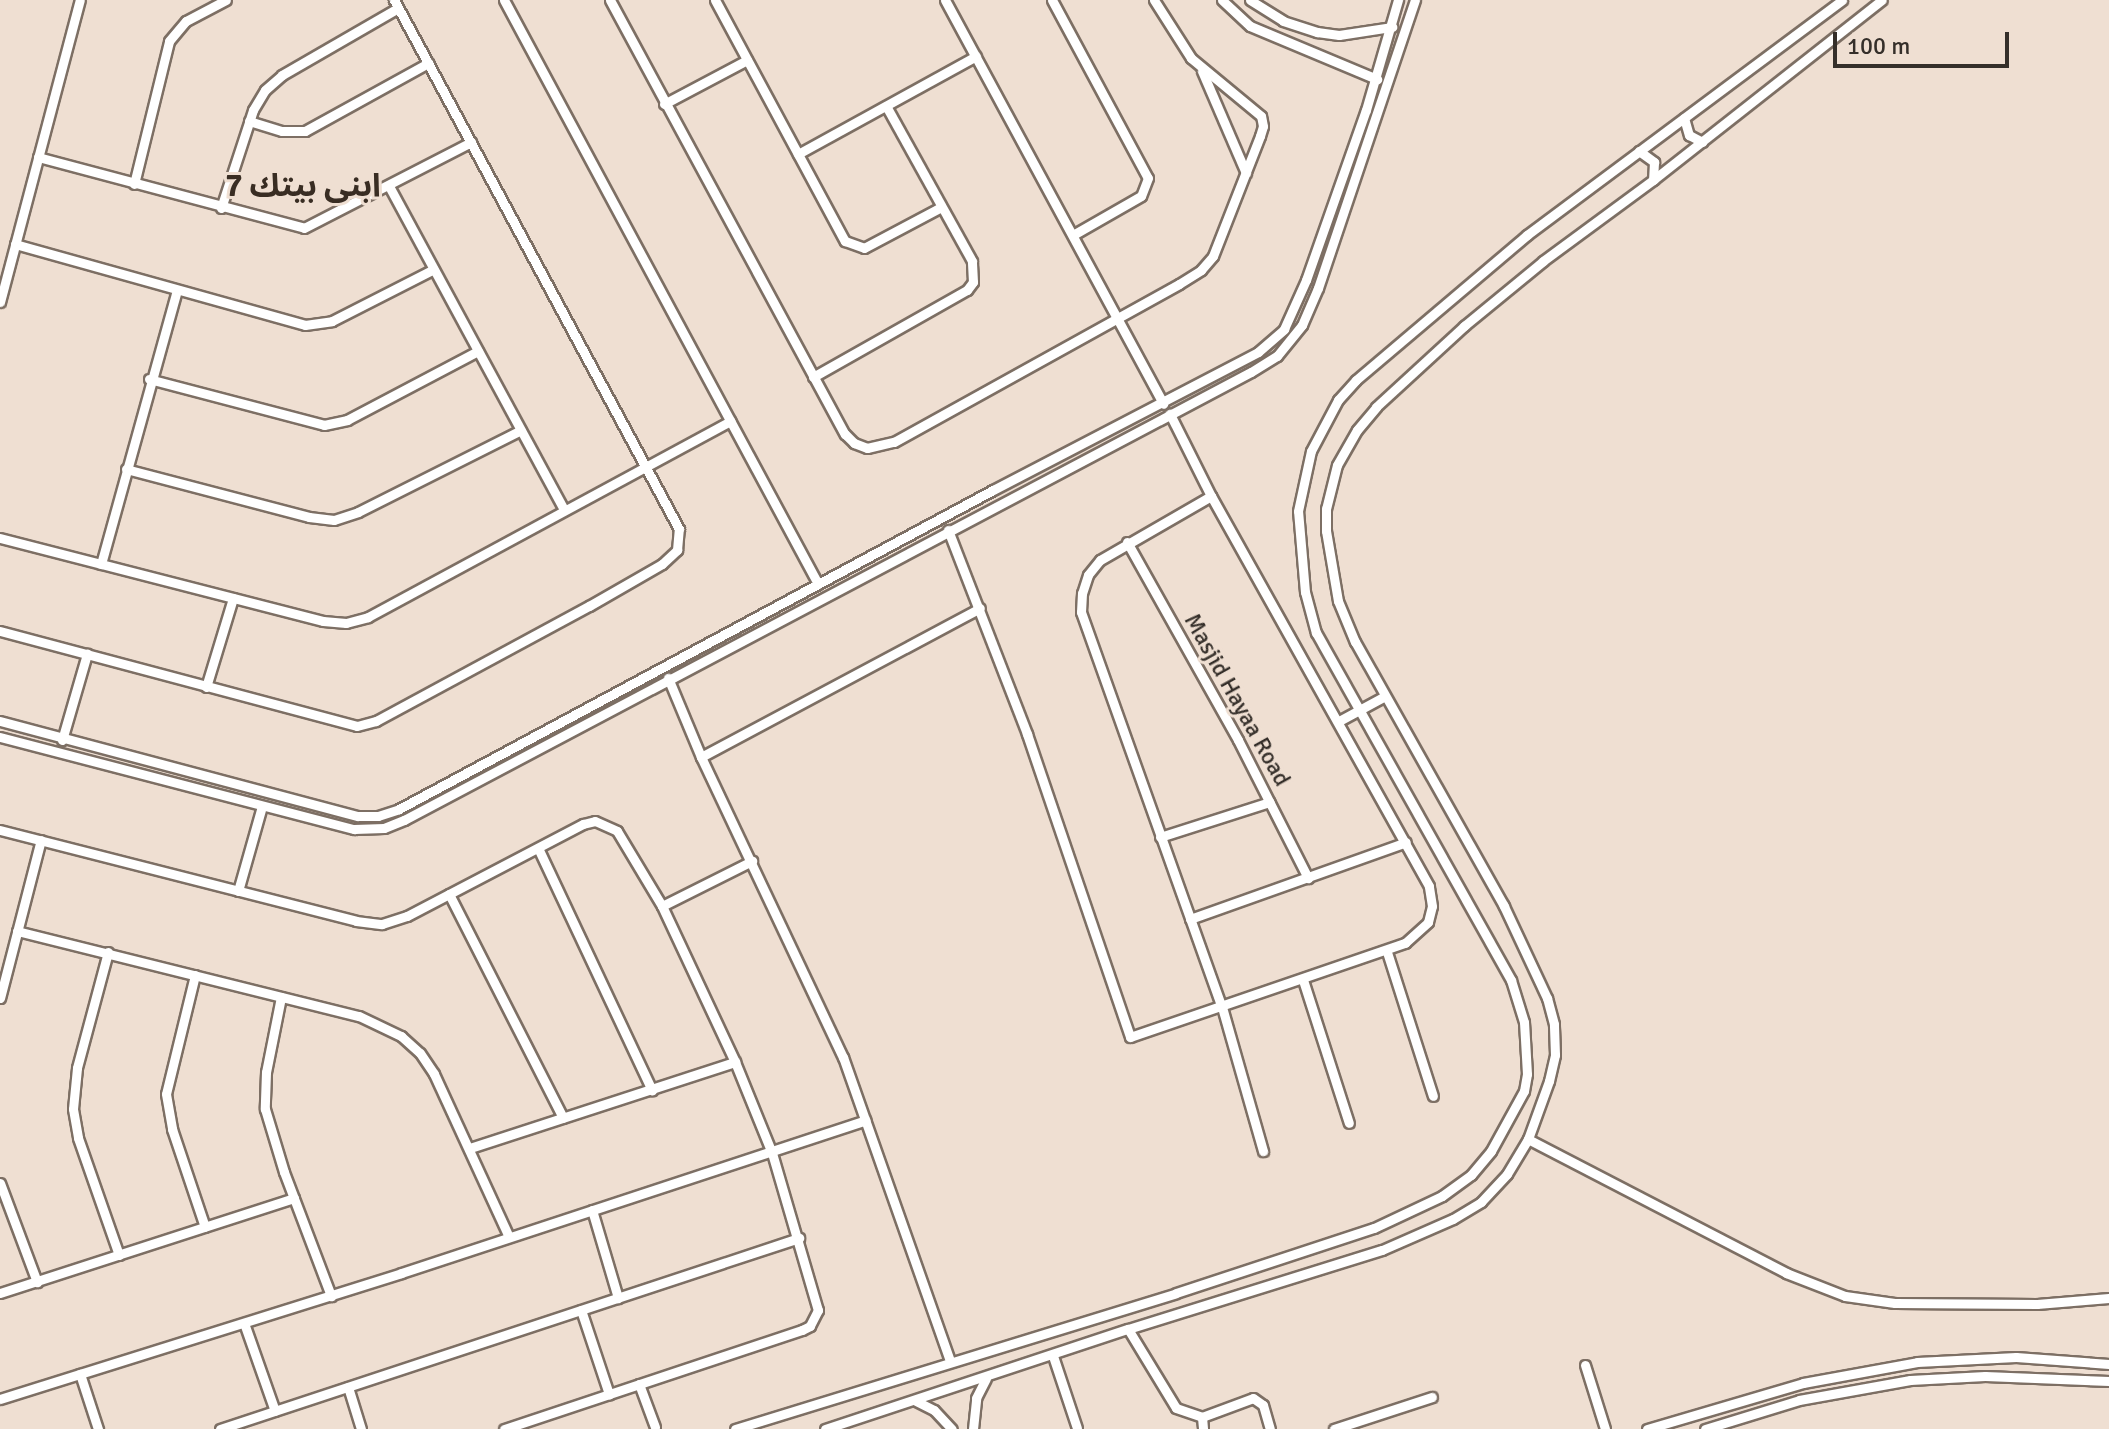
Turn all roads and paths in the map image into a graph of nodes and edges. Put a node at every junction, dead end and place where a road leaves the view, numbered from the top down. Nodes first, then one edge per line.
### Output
1 (80, 0) edge
2 (226, 0) edge
3 (504, 0) edge
4 (610, 0) edge
5 (715, 0) edge
6 (945, 0) edge
7 (1052, 0) edge
8 (1154, 0) edge
9 (1222, 0) edge
10 (1250, 0) edge
11 (1398, 0) edge
12 (1415, 0) edge
13 (1842, 0) edge
14 (1882, 0) edge
15 (396, 4) edge
16 (1406, 22) junction
17 (1389, 28) junction
18 (1317, 32) junction
19 (1311, 50) junction
20 (976, 56) junction
21 (747, 60) junction
22 (428, 63) junction
23 (1201, 68) junction
24 (1373, 78) junction
25 (1385, 83) junction
26 (664, 104) junction
27 (886, 106) junction
28 (1684, 118) junction
29 (249, 121) junction
30 (471, 142) junction
31 (1702, 142) junction
32 (1639, 151) junction
33 (798, 154) junction
34 (38, 157) junction
35 (1246, 173) junction
36 (1653, 180) junction
37 (134, 184) junction
38 (389, 186) junction
39 (941, 207) junction
40 (221, 208) junction
41 (1073, 235) junction
42 (15, 244) junction
43 (434, 269) junction
44 (177, 290) junction
45 (0, 302) edge
46 (1119, 317) junction
47 (478, 351) junction
48 (813, 377) junction
49 (149, 379) junction
50 (1163, 404) junction
51 (1170, 414) junction
52 (730, 421) junction
53 (521, 430) junction
54 (645, 467) junction
55 (126, 469) junction
56 (1211, 496) junction
57 (564, 510) junction
58 (948, 530) junction
59 (0, 538) edge
60 (1127, 542) junction
61 (880, 551) junction
62 (886, 563) junction
63 (101, 564) junction
64 (818, 584) junction
65 (233, 598) junction
66 (980, 608) junction
67 (0, 631) edge
68 (87, 654) junction
69 (668, 678) junction
70 (206, 687) junction
71 (1385, 696) junction
72 (1360, 711) junction
73 (0, 721) edge
74 (1339, 721) junction
75 (0, 737) edge
76 (62, 740) junction
77 (701, 757) junction
78 (178, 770) junction
79 (175, 785) junction
80 (1270, 802) junction
81 (262, 806) junction
82 (0, 830) edge
83 (1160, 837) junction
84 (41, 840) junction
85 (1406, 842) junction
86 (538, 848) junction
87 (752, 861) junction
88 (1308, 878) junction
89 (238, 891) junction
90 (449, 894) junction
91 (662, 906) junction
92 (1190, 919) junction
93 (17, 931) junction
94 (108, 952) junction
95 (1387, 952) junction
96 (195, 975) junction
97 (1303, 980) junction
98 (281, 997) junction
99 (0, 998) edge
100 (1222, 1007) junction
101 (735, 1062) junction
102 (652, 1090) junction
103 (1433, 1096) dead end
104 (563, 1118) junction
105 (865, 1120) junction
106 (1349, 1123) dead end
107 (1528, 1139) junction
108 (470, 1148) junction
109 (1263, 1151) dead end
110 (772, 1153) junction
111 (0, 1183) edge
112 (294, 1198) junction
113 (592, 1210) junction
114 (205, 1227) junction
115 (509, 1237) junction
116 (799, 1238) junction
117 (119, 1255) junction
118 (37, 1282) junction
119 (0, 1293) edge
120 (331, 1296) junction
121 (618, 1298) junction
122 (2109, 1298) edge
123 (581, 1310) junction
124 (244, 1323) junction
125 (1128, 1329) junction
126 (1053, 1356) junction
127 (950, 1361) junction
128 (2109, 1364) edge
129 (1585, 1365) dead end
130 (80, 1374) junction
131 (986, 1378) junction
132 (2109, 1381) edge
133 (639, 1384) junction
134 (348, 1387) junction
135 (609, 1394) junction
136 (1432, 1397) dead end
137 (0, 1399) edge
138 (916, 1401) junction
139 (275, 1411) junction
140 (1202, 1417) junction
141 (655, 1427) dead end
142 (839, 1427) edge
143 (1077, 1428) edge
144 (98, 1429) edge
145 (220, 1429) edge
146 (361, 1429) edge
147 (504, 1429) edge
148 (735, 1429) edge
149 (825, 1429) edge
150 (952, 1429) edge
151 (973, 1429) edge
152 (1203, 1429) edge
153 (1270, 1429) edge
154 (1334, 1429) edge
155 (1605, 1429) edge
156 (1647, 1429) edge
157 (1705, 1429) edge

1 - 34 street
2 - 37 street
3 - 52 street
4 - 26 street
5 - 21 street
6 - 20 street
7 - 41 street
8 - 23 street
9 - 19 street
10 - 18 street
11 - 17 street
12 - 16 street
13 - 28 street
14 - 31 street
15 - 22 street
15 - 29 street
16 - 17 street
16 - 25 street
17 - 18 street
17 - 24 street
18 - 19 street
19 - 24 street
20 - 27 street
20 - 41 street
21 - 26 street
21 - 33 street
22 - 29 street
22 - 30 street
23 - 35 street
23 - 35 street
24 - 25 street
24 - 50 street
25 - 51 street
26 - 48 street
27 - 33 street
27 - 39 street
28 - 31 street
28 - 32 street
29 - 40 street
30 - 38 street
30 - 54 street
31 - 36 street
32 - 36 street
32 - 72 street
33 - 39 street
34 - 37 street
34 - 42 street
35 - 46 street
36 - 71 street
37 - 40 street
38 - 40 street
38 - 43 street
39 - 48 street
41 - 46 street
42 - 44 street
42 - 45 street
43 - 44 street
43 - 47 street
44 - 49 street
46 - 48 street
46 - 50 street
47 - 49 street
47 - 53 street
49 - 55 street
50 - 61 street
51 - 56 street
51 - 58 street
52 - 54 street
52 - 64 street
53 - 55 street
53 - 57 street
54 - 57 street
54 - 70 street
55 - 63 street
56 - 60 street
56 - 74 street
57 - 65 street
58 - 62 street
58 - 66 street
59 - 63 street
60 - 80 street, Masjid Hayaa Road
60 - 83 street
61 - 62 street
61 - 64 street
62 - 69 street
63 - 65 street
64 - 78 street
65 - 70 street
66 - 77 street
66 - 100 street
67 - 68 street
68 - 70 street
68 - 76 street
69 - 77 street
69 - 81 street
71 - 72 street
71 - 107 street
72 - 74 street
72 - 127 street
73 - 76 street
74 - 85 street
75 - 79 street
76 - 78 street
77 - 87 street
78 - 79 street
79 - 81 street
80 - 83 street
80 - 88 street, Masjid Hayaa Road
81 - 89 street
82 - 84 street
83 - 92 street
84 - 89 street
84 - 93 street
85 - 88 street
85 - 95 street
86 - 90 street
86 - 91 street
86 - 102 street
87 - 91 street
87 - 105 street
88 - 92 street
89 - 90 street
90 - 104 street
91 - 101 street
92 - 100 street
93 - 94 street
93 - 99 street
94 - 96 street
94 - 117 street
95 - 97 street
95 - 103 street
96 - 98 street
96 - 114 street
97 - 100 street
97 - 106 street
98 - 108 street
98 - 112 street
100 - 109 street
101 - 102 street
101 - 110 street
102 - 104 street
104 - 108 street
105 - 110 street
105 - 127 street
107 - 122 street
107 - 125 street
108 - 115 street
110 - 113 street
110 - 116 street
111 - 118 street
112 - 114 street
112 - 120 street
113 - 115 street
113 - 121 street
114 - 117 street
115 - 120 street
116 - 121 street
116 - 133 street
117 - 118 street
118 - 119 street
120 - 124 street
121 - 123 street
123 - 134 street
123 - 135 street
124 - 130 street
124 - 139 street
125 - 126 street
125 - 140 street
126 - 131 street
126 - 143 street
127 - 148 street
128 - 156 street
129 - 155 street
130 - 137 street
130 - 144 street
131 - 138 street
131 - 151 street
132 - 157 street
133 - 135 street
133 - 141 street
134 - 139 street
134 - 146 street
135 - 147 street
136 - 154 street
138 - 142 street
138 - 150 street
139 - 145 street
140 - 152 street
140 - 153 street
142 - 149 street

